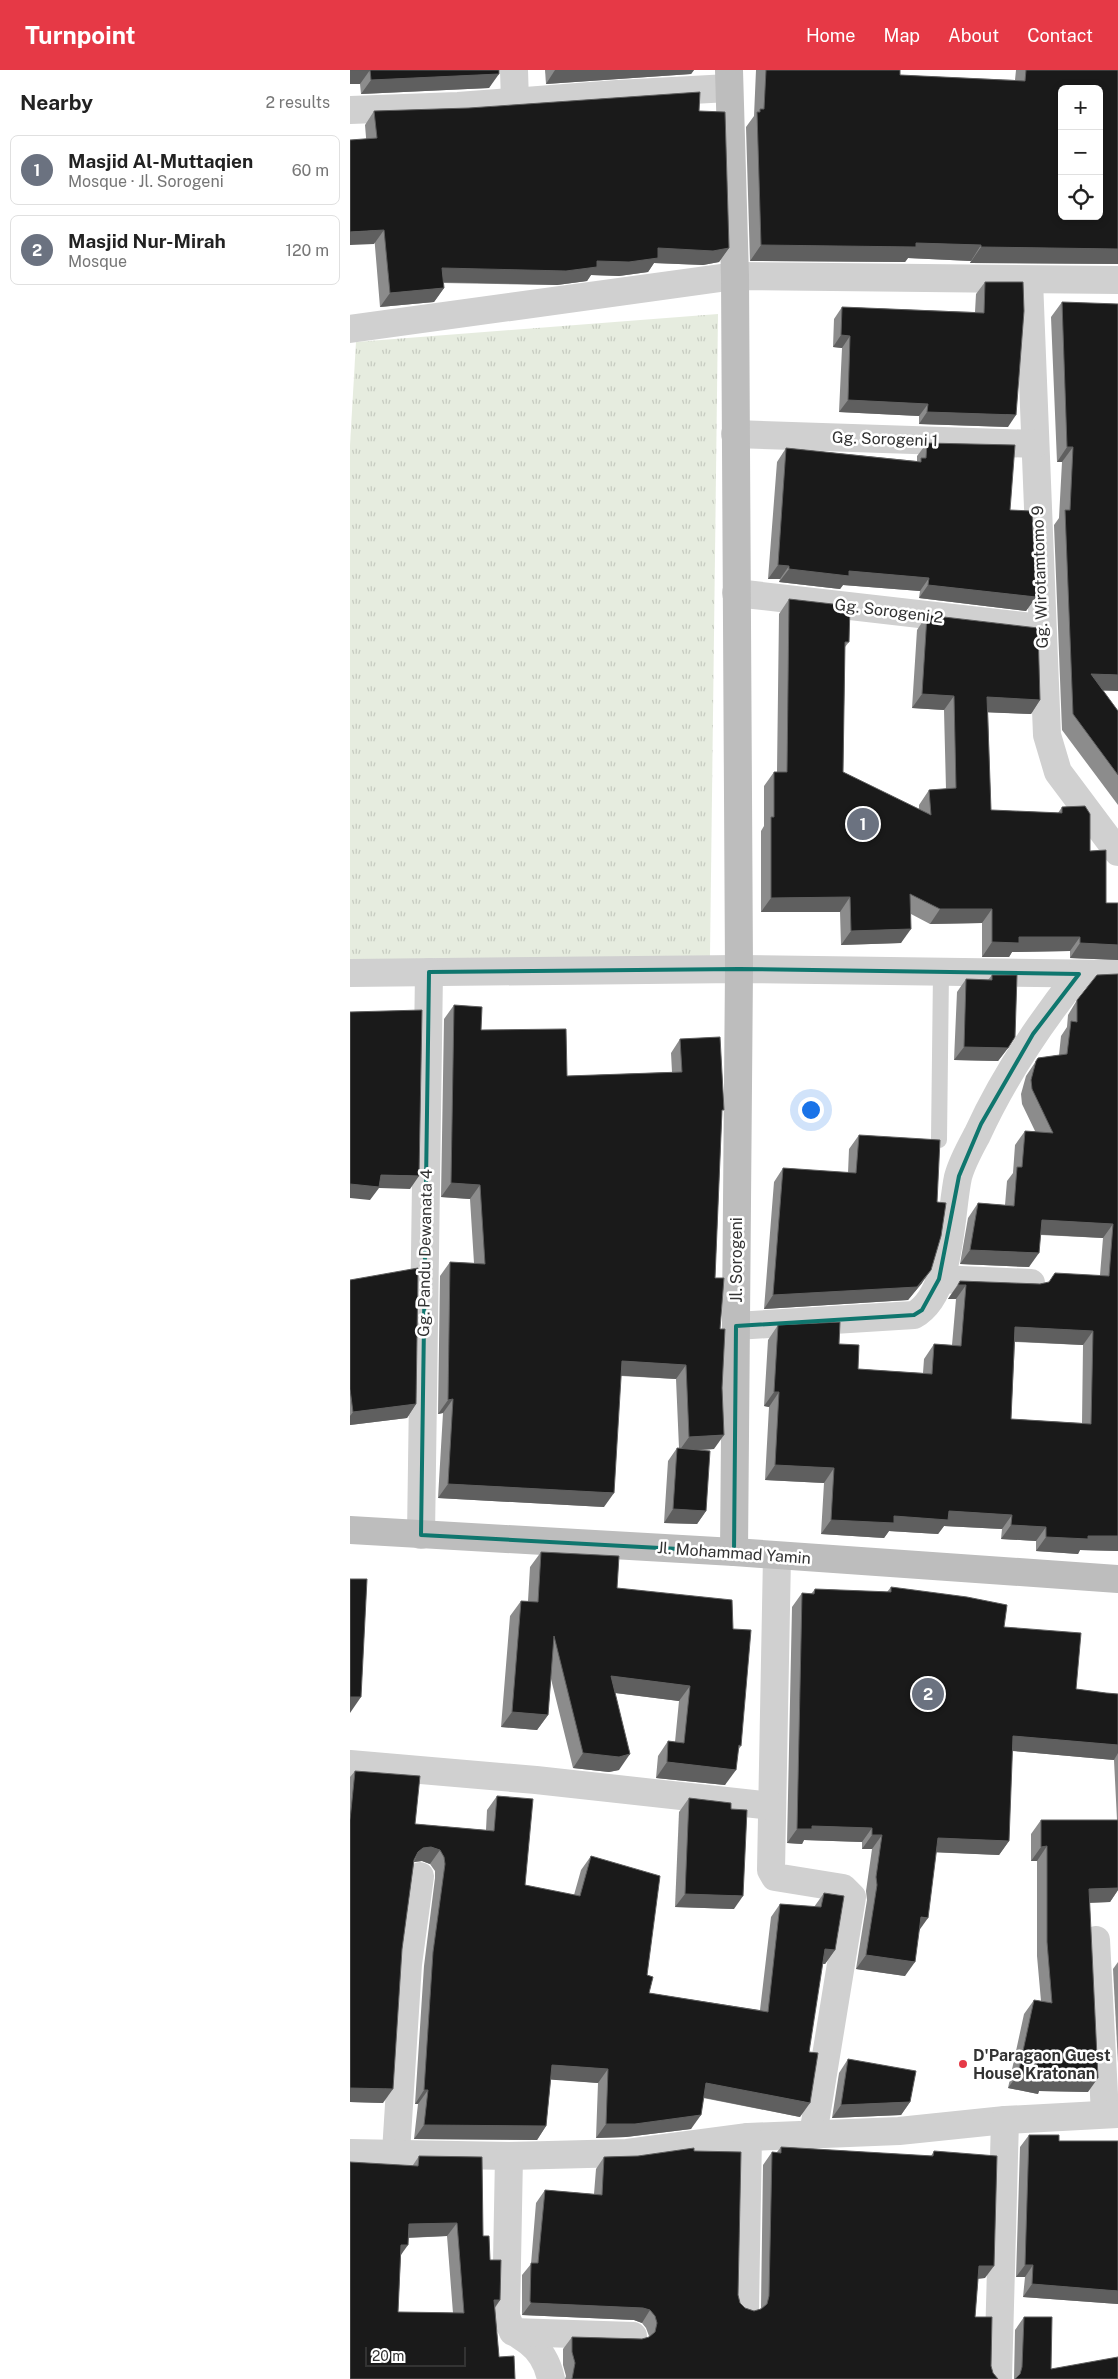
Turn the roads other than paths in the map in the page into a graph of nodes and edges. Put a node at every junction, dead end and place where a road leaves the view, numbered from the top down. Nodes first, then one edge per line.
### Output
1 (514, 70) edge
2 (729, 79) edge
3 (515, 102) junction
4 (350, 110) edge
5 (735, 276) junction
6 (1029, 280) junction
7 (1118, 280) edge
8 (350, 329) edge
9 (735, 434) junction
10 (1035, 444) junction
11 (736, 593) junction
12 (1042, 628) junction
13 (1118, 852) edge
14 (739, 969) junction
15 (430, 972) junction
16 (941, 972) junction
17 (350, 973) edge
18 (1079, 974) junction
19 (1118, 974) edge
20 (939, 1140) edge
21 (939, 1279) junction
22 (1031, 1283) edge
23 (736, 1326) junction
24 (350, 1530) edge
25 (422, 1534) junction
26 (734, 1552) junction
27 (777, 1556) junction
28 (1118, 1579) edge
29 (350, 1764) edge
30 (772, 1806) junction
31 (420, 1876) dead end
32 (1096, 1940) dead end
33 (1111, 2114) edge
34 (1005, 2120) junction
35 (813, 2135) junction
36 (748, 2138) junction
37 (396, 2152) junction
38 (350, 2153) edge
39 (509, 2156) junction
40 (745, 2308) edge
41 (513, 2332) junction
42 (632, 2336) dead end
43 (551, 2379) edge
44 (998, 2379) edge

1 - 3 street
2 - 3 street
2 - 5 street, Jl. Sorogeni
3 - 4 street
5 - 6 street
5 - 8 street
5 - 9 street, Jl. Sorogeni
6 - 7 street
6 - 10 street, Gg. Wirotamtomo 9
9 - 10 street, Gg. Sorogeni 1
9 - 11 street, Jl. Sorogeni
10 - 12 street, Gg. Wirotamtomo 9
11 - 12 street, Gg. Sorogeni 2
11 - 14 street, Jl. Sorogeni
12 - 13 street, Gg. Wirotamtomo 9
14 - 15 street
14 - 16 street
14 - 23 street, Jl. Sorogeni
15 - 17 street
15 - 25 street, Gg. Pandu Dewanata 4
16 - 18 street
16 - 20 lane
18 - 19 street
18 - 21 street
21 - 22 street
21 - 23 street
23 - 26 street, Jl. Sorogeni
24 - 25 street, Jl. Mohammad Yamin
25 - 26 street, Jl. Mohammad Yamin
26 - 27 street, Jl. Mohammad Yamin
27 - 28 street, Jl. Mohammad Yamin
27 - 30 street
29 - 30 street
30 - 35 street
31 - 37 street
32 - 33 street
33 - 34 street
34 - 35 street
34 - 44 street
35 - 36 street
36 - 39 street
36 - 40 street
37 - 38 street
37 - 39 street
39 - 41 street
41 - 42 street
41 - 43 street

